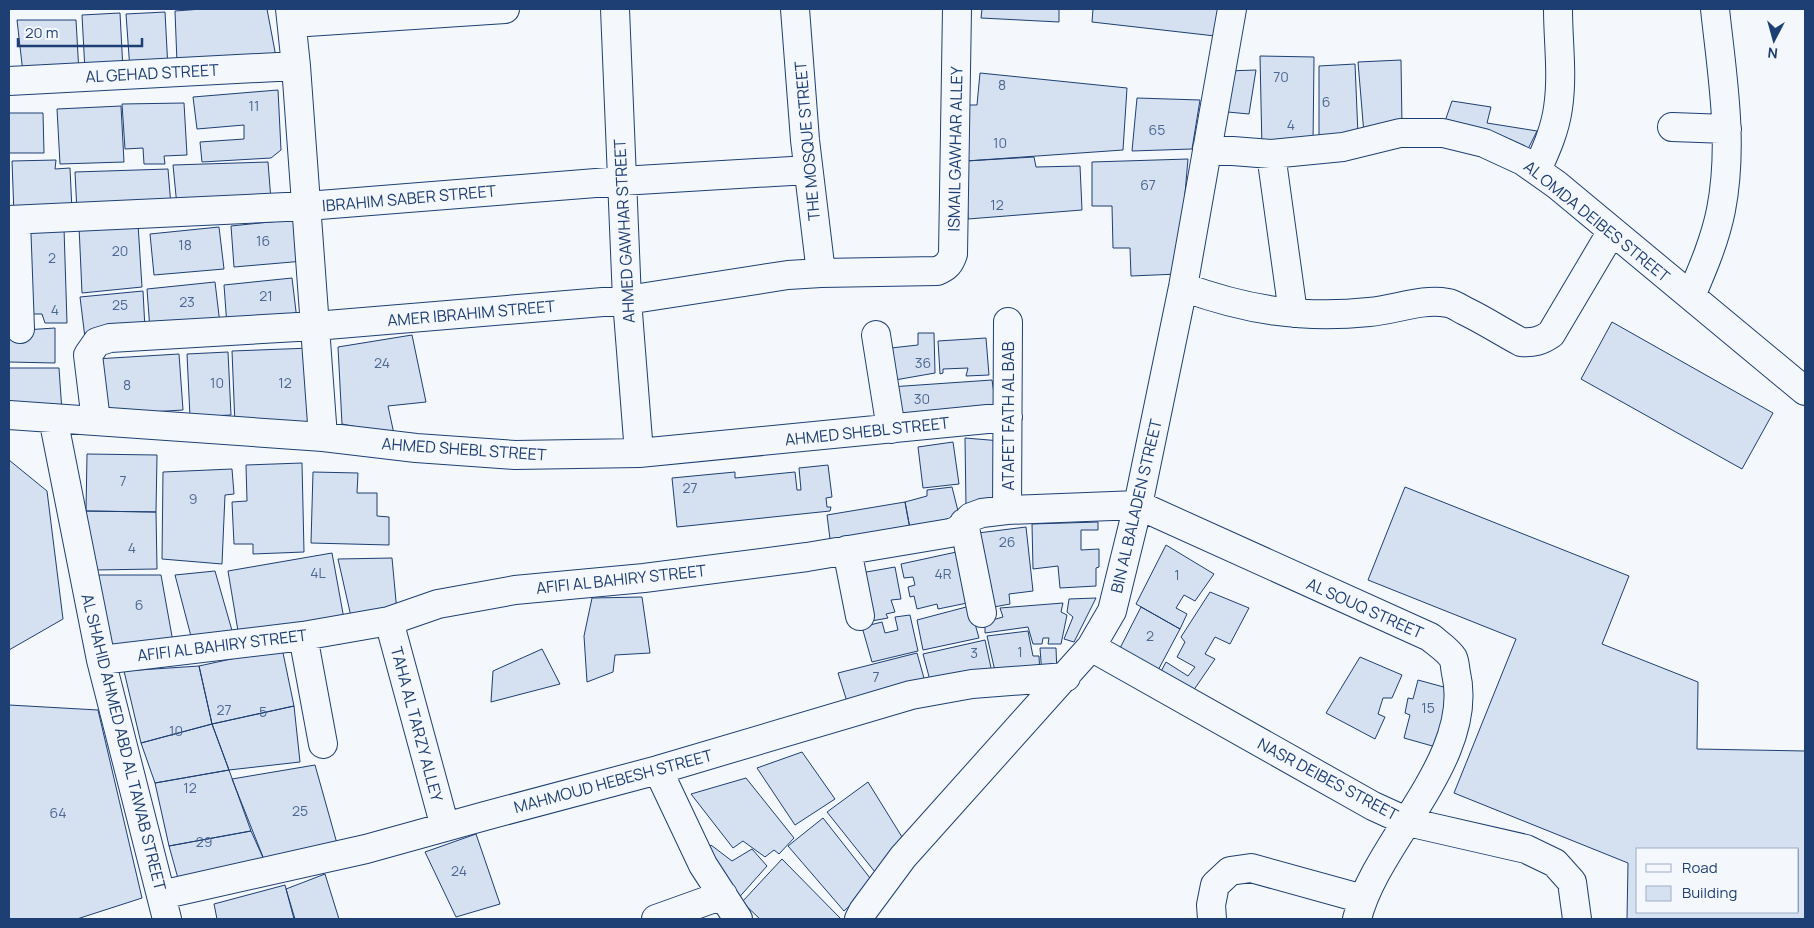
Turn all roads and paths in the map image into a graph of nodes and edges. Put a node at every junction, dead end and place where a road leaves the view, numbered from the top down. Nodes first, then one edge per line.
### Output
1 (505, 9) edge
2 (615, 9) edge
3 (795, 9) edge
4 (957, 9) edge
5 (1232, 9) edge
6 (1558, 9) edge
7 (1715, 9) edge
8 (291, 16) edge
9 (296, 66) junction
10 (9, 81) edge
11 (1672, 127) dead end
12 (1727, 129) junction
13 (1207, 149) junction
14 (1271, 154) junction
15 (808, 170) junction
16 (1537, 170) junction
17 (621, 181) junction
18 (307, 206) junction
19 (12, 220) edge
20 (1612, 231) junction
21 (926, 271) joint
22 (821, 273) junction
23 (1182, 287) junction
24 (1690, 296) junction
25 (627, 300) junction
26 (1293, 313) junction
27 (1008, 322) dead end
28 (315, 326) junction
29 (20, 329) dead end
30 (876, 335) dead end
31 (1805, 391) edge
32 (9, 415) edge
33 (1008, 417) junction
34 (54, 418) junction
35 (96, 421) junction
36 (891, 428) junction
37 (323, 437) junction
38 (640, 453) junction
39 (1138, 505) junction
40 (1007, 510) junction
41 (964, 524) junction
42 (848, 550) junction
43 (982, 613) dead end
44 (860, 616) dead end
45 (389, 621) junction
46 (303, 636) junction
47 (1091, 648) junction
48 (101, 660) junction
49 (1066, 677) junction
50 (323, 744) dead end
51 (658, 770) junction
52 (1408, 822) junction
53 (445, 827) junction
54 (723, 896) junction
55 (164, 907) edge
56 (1360, 909) edge
57 (1578, 917) edge
58 (656, 919) edge
59 (738, 919) edge
60 (860, 919) edge
61 (1212, 919) edge

1 - 8 street
2 - 17 street, AHMED GAWHAR STREET
3 - 15 street, THE MOSQUE STREET
4 - 21 street, ISMAIL GAWHAR ALLEY
5 - 13 street, BIN AL BALADEN STREET
6 - 16 street
7 - 12 street
8 - 9 street
9 - 10 street, AL GEHAD STREET
9 - 18 street
11 - 12 street
12 - 24 street
13 - 14 street, AL OMDA DEIBES STREET
13 - 23 street, BIN AL BALADEN STREET
14 - 16 street, AL OMDA DEIBES STREET
14 - 26 street
15 - 17 street, IBRAHIM SABER STREET
15 - 22 street, THE MOSQUE STREET
16 - 20 street, AL OMDA DEIBES STREET
17 - 18 street, IBRAHIM SABER STREET
17 - 25 street, AHMED GAWHAR STREET
18 - 19 street, IBRAHIM SABER STREET
18 - 28 street
19 - 29 street
20 - 24 street, AL OMDA DEIBES STREET
20 - 26 street
21 - 22 street, AMER IBRAHIM STREET
22 - 25 street, AMER IBRAHIM STREET
23 - 26 street
23 - 39 street, BIN AL BALADEN STREET
24 - 31 street, AL OMDA DEIBES STREET
25 - 28 street, AMER IBRAHIM STREET
25 - 38 street, AHMED GAWHAR STREET
27 - 33 street, ATAFET FATH AL BAB
28 - 35 street, AMER IBRAHIM STREET
28 - 37 street
30 - 36 street
32 - 34 street, AHMED SHEBL STREET
33 - 36 street, AHMED SHEBL STREET
33 - 40 street, ATAFET FATH AL BAB
34 - 35 street, AHMED SHEBL STREET
34 - 48 street, AL SHAHID AHMED ABD AL TAWAB STREET
35 - 37 street, AHMED SHEBL STREET
36 - 38 street, AHMED SHEBL STREET
37 - 38 street, AHMED SHEBL STREET
39 - 40 street, AFIFI AL BAHIRY STREET
39 - 47 street, BIN AL BALADEN STREET
39 - 52 street, AL SOUQ STREET
40 - 41 street, AFIFI AL BAHIRY STREET
41 - 42 street, AFIFI AL BAHIRY STREET
41 - 43 street
42 - 44 street
42 - 45 street, AFIFI AL BAHIRY STREET
45 - 46 street, AFIFI AL BAHIRY STREET
45 - 53 street, TAHA AL TARZY ALLEY
46 - 48 street, AFIFI AL BAHIRY STREET
46 - 50 street
47 - 49 street, BIN AL BALADEN STREET
47 - 52 street, NASR DEIBES STREET
48 - 55 street, AL SHAHID AHMED ABD AL TAWAB STREET
49 - 51 street, MAHMOUD HEBESH STREET
49 - 60 street, BIN AL BALADEN STREET
51 - 53 street, MAHMOUD HEBESH STREET
51 - 54 street
52 - 56 street, AL SOUQ STREET
52 - 57 street, NASR DEIBES STREET
53 - 55 street, MAHMOUD HEBESH STREET
54 - 58 street
54 - 59 street
56 - 61 street

